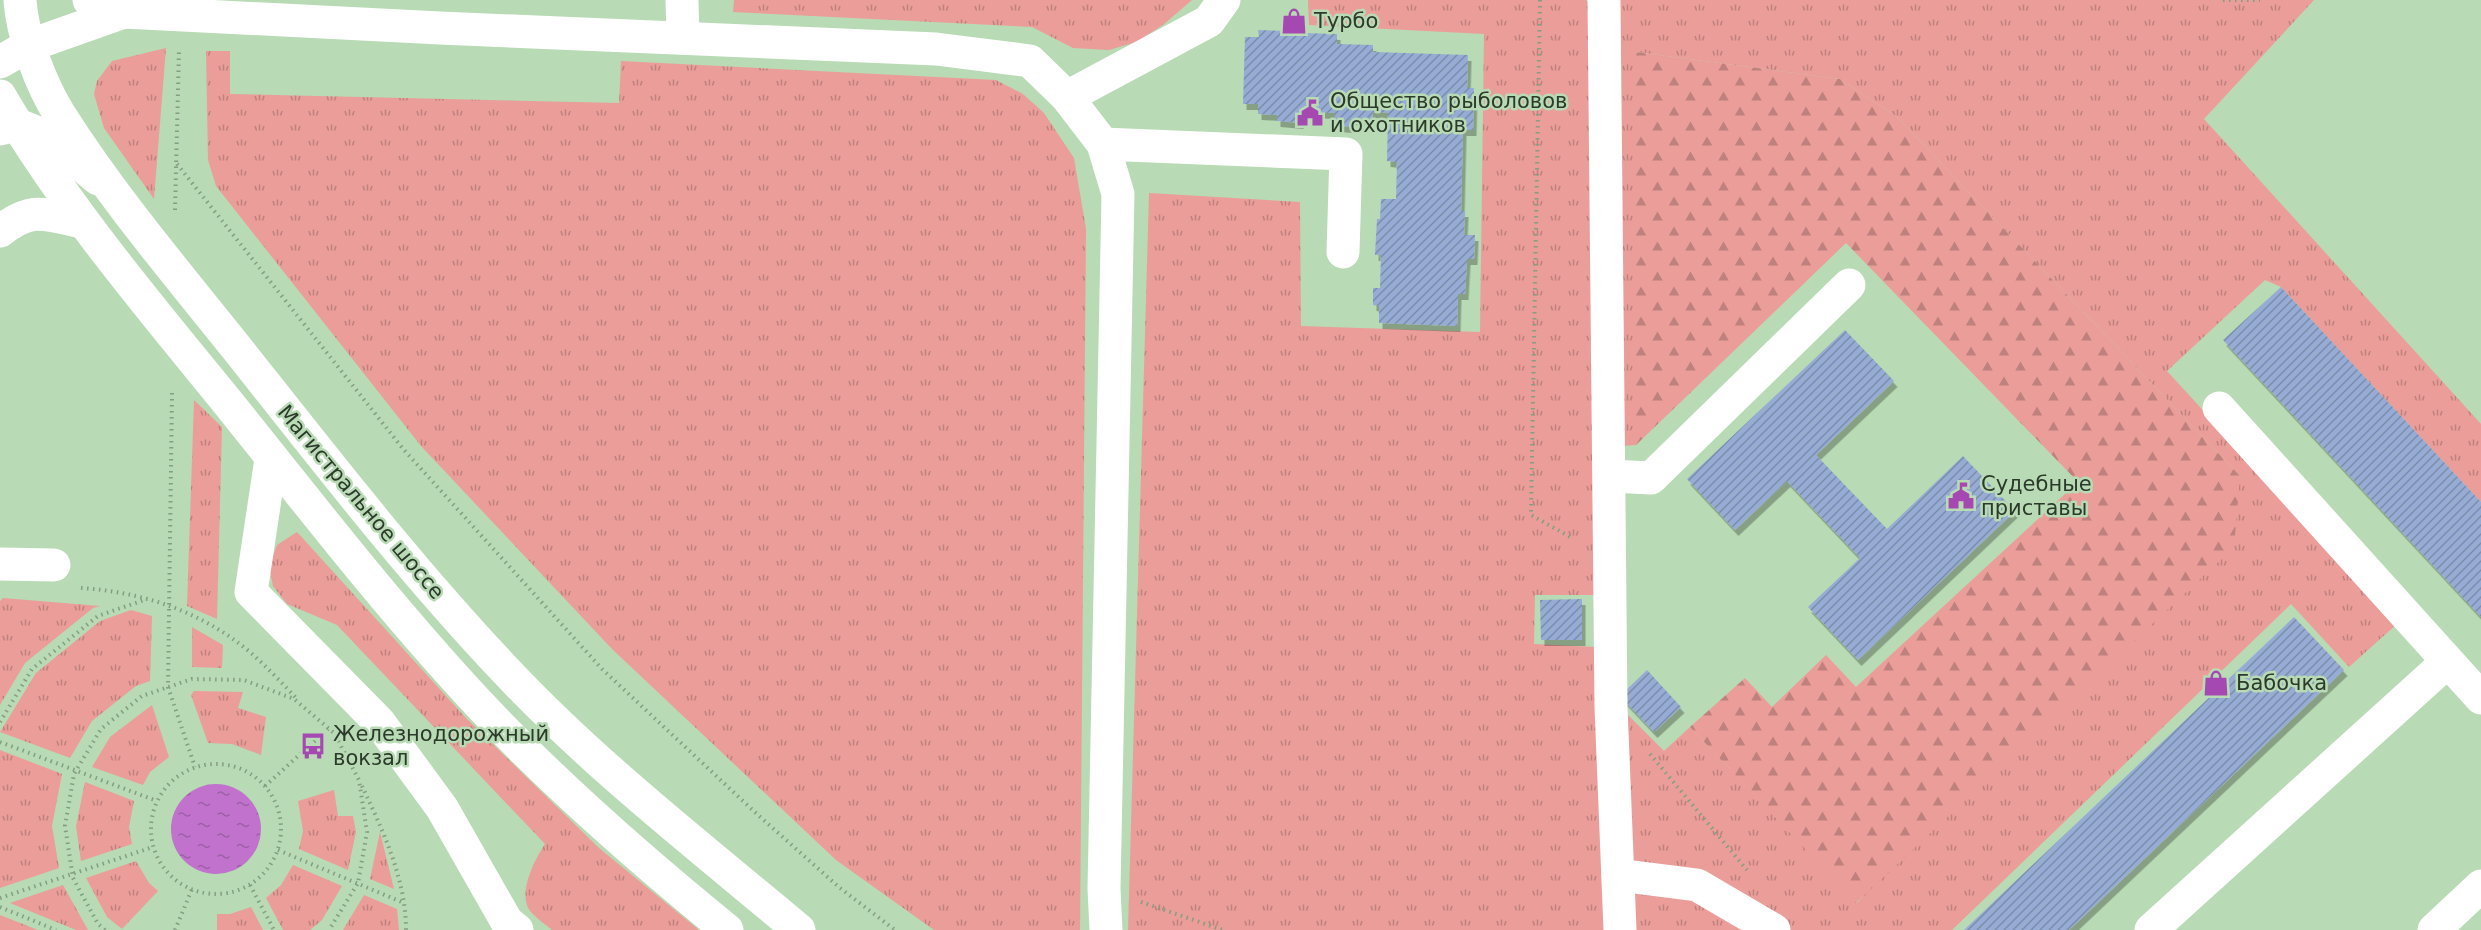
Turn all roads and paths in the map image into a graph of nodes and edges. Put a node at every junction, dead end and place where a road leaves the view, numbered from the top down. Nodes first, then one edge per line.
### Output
1 (3, 0) edge
2 (20, 0) edge
3 (88, 0) edge
4 (682, 0) edge
5 (1224, 0) edge
6 (1604, 0) edge
7 (2223, 0) edge
8 (2260, 0) edge
9 (0, 11) edge
10 (124, 12) junction
11 (179, 14) junction
12 (683, 38) junction
13 (14, 54) edge
14 (0, 96) edge
15 (1067, 97) junction
16 (9, 127) edge
17 (1103, 144) junction
18 (177, 164) junction
19 (116, 194) junction
20 (175, 211) dead end
21 (82, 222) junction
22 (0, 231) edge
23 (1343, 252) dead end
24 (1849, 285) dead end
25 (172, 389) dead end
26 (2219, 408) dead end
27 (304, 434) junction
28 (271, 459) junction
29 (1610, 476) junction
30 (0, 564) edge
31 (62, 576) joint
32 (147, 598) junction
33 (169, 604) junction
34 (2447, 662) junction
35 (168, 687) junction
36 (2481, 698) edge
37 (0, 722) edge
38 (329, 730) junction
39 (0, 742) edge
40 (195, 767) junction
41 (76, 771) junction
42 (359, 780) junction
43 (265, 786) junction
44 (157, 801) junction
45 (153, 847) junction
46 (278, 850) junction
47 (72, 873) junction
48 (1618, 875) junction
49 (357, 884) junction
50 (250, 885) junction
51 (2481, 886) edge
52 (192, 889) junction
53 (1104, 889) junction
54 (0, 898) edge
55 (404, 904) junction
56 (0, 908) edge
57 (56, 930) edge
58 (105, 930) edge
59 (175, 930) edge
60 (274, 930) edge
61 (328, 930) edge
62 (406, 930) edge
63 (517, 930) edge
64 (727, 930) edge
65 (799, 930) edge
66 (895, 930) edge
67 (1106, 930) edge
68 (1223, 930) edge
69 (1620, 930) edge
70 (1774, 930) edge
71 (2151, 930) edge
72 (2434, 930) edge

1 - 9 main road
2 - 13 main road, Магистральное шоссе
3 - 10 main road
4 - 12 main road
5 - 15 main road
6 - 29 main road
7 - 8 path
10 - 11 main road
10 - 13 main road
11 - 12 main road
11 - 18 path
12 - 15 main road
13 - 19 main road, Магистральное шоссе
14 - 16 main road, Магистральное шоссе
15 - 17 main road
16 - 19 main road
16 - 21 main road, Магистральное шоссе
17 - 23 main road
17 - 53 main road
18 - 20 path
18 - 66 path
19 - 27 main road, Магистральное шоссе
21 - 22 main road
21 - 28 main road, Магистральное шоссе
24 - 29 main road
25 - 33 path
26 - 34 main road
27 - 28 main road
27 - 65 main road, Магистральное шоссе
28 - 63 main road
28 - 64 main road, Магистральное шоссе
29 - 48 main road
30 - 31 main road
31 - 32 path
32 - 33 path
32 - 37 path
33 - 35 path
33 - 38 path
34 - 36 main road
34 - 71 main road
35 - 38 path
35 - 40 path
35 - 41 path
38 - 42 path
38 - 43 path
39 - 41 path
40 - 43 path
40 - 44 path
41 - 44 path
41 - 47 path
42 - 49 path
42 - 55 path
43 - 46 path
44 - 45 path
45 - 47 path
45 - 52 path
46 - 49 path
46 - 50 path
47 - 54 path
47 - 58 path
48 - 69 main road
48 - 70 main road
49 - 55 path
49 - 61 path
50 - 52 path
50 - 60 path
51 - 72 main road
52 - 59 path
53 - 67 main road
53 - 68 path
55 - 62 path
56 - 57 path

